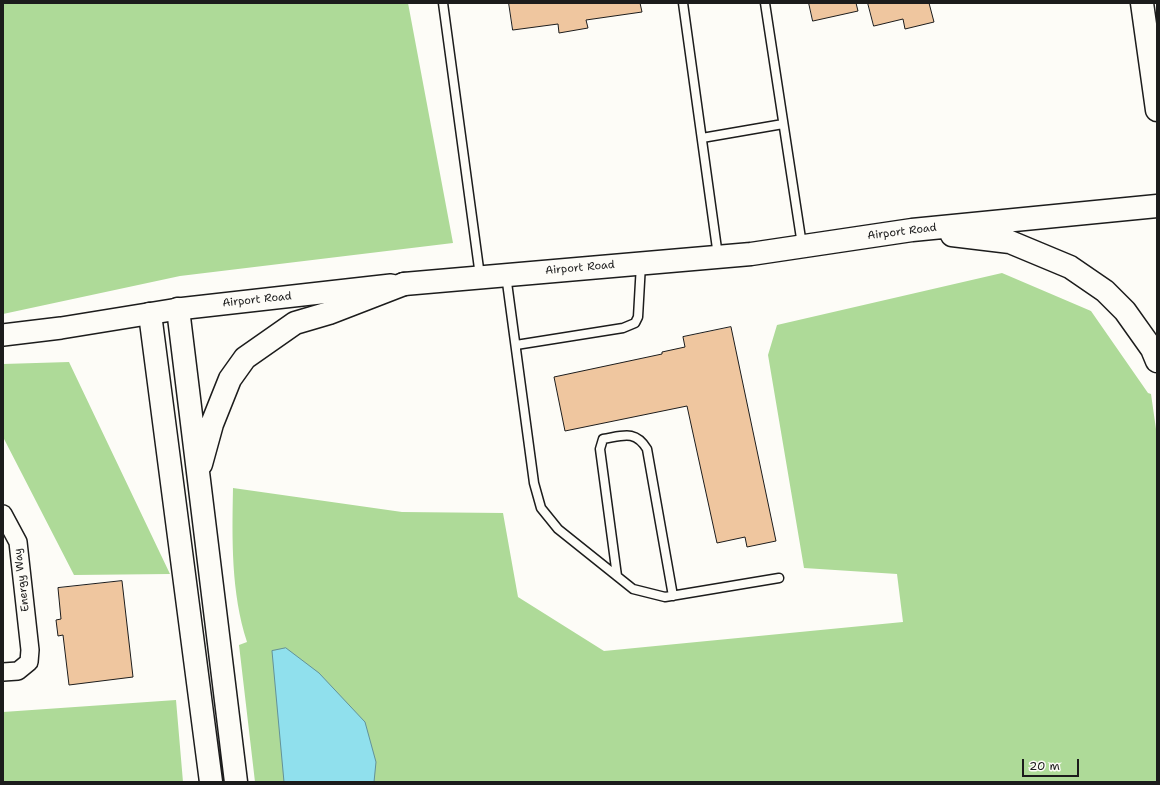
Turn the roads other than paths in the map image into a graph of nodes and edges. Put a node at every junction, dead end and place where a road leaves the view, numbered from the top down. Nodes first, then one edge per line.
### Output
1 (443, 3) edge
2 (683, 3) edge
3 (765, 3) edge
4 (1142, 3) edge
5 (1157, 110) edge
6 (783, 124) junction
7 (702, 138) junction
8 (1157, 206) edge
9 (912, 230) junction
10 (802, 246) junction
11 (718, 256) junction
12 (641, 263) junction
13 (506, 275) junction
14 (480, 277) junction
15 (404, 284) junction
16 (178, 309) junction
17 (150, 314) junction
18 (3, 335) edge
19 (516, 345) junction
20 (1157, 361) edge
21 (198, 475) junction
22 (3, 514) edge
23 (617, 576) junction
24 (779, 578) dead end
25 (672, 596) junction
26 (3, 672) edge
27 (211, 782) edge
28 (236, 782) edge

1 - 14 lane
2 - 7 lane
3 - 6 lane
4 - 5 main road
6 - 7 lane
6 - 10 lane
7 - 11 lane
8 - 9 main road, Airport Road
9 - 10 main road, Airport Road
9 - 20 main road
10 - 11 main road, Airport Road
11 - 12 main road, Airport Road
12 - 13 main road, Airport Road
12 - 19 lane
13 - 14 main road, Airport Road
13 - 19 lane
14 - 15 main road, Airport Road
15 - 16 street, Airport Road
15 - 21 main road
16 - 17 street, Airport Road
16 - 21 main road
17 - 18 street, Airport Road
17 - 27 main road
19 - 23 lane
21 - 28 main road
22 - 26 street, Energy Way
23 - 25 lane
23 - 25 lane
24 - 25 lane

